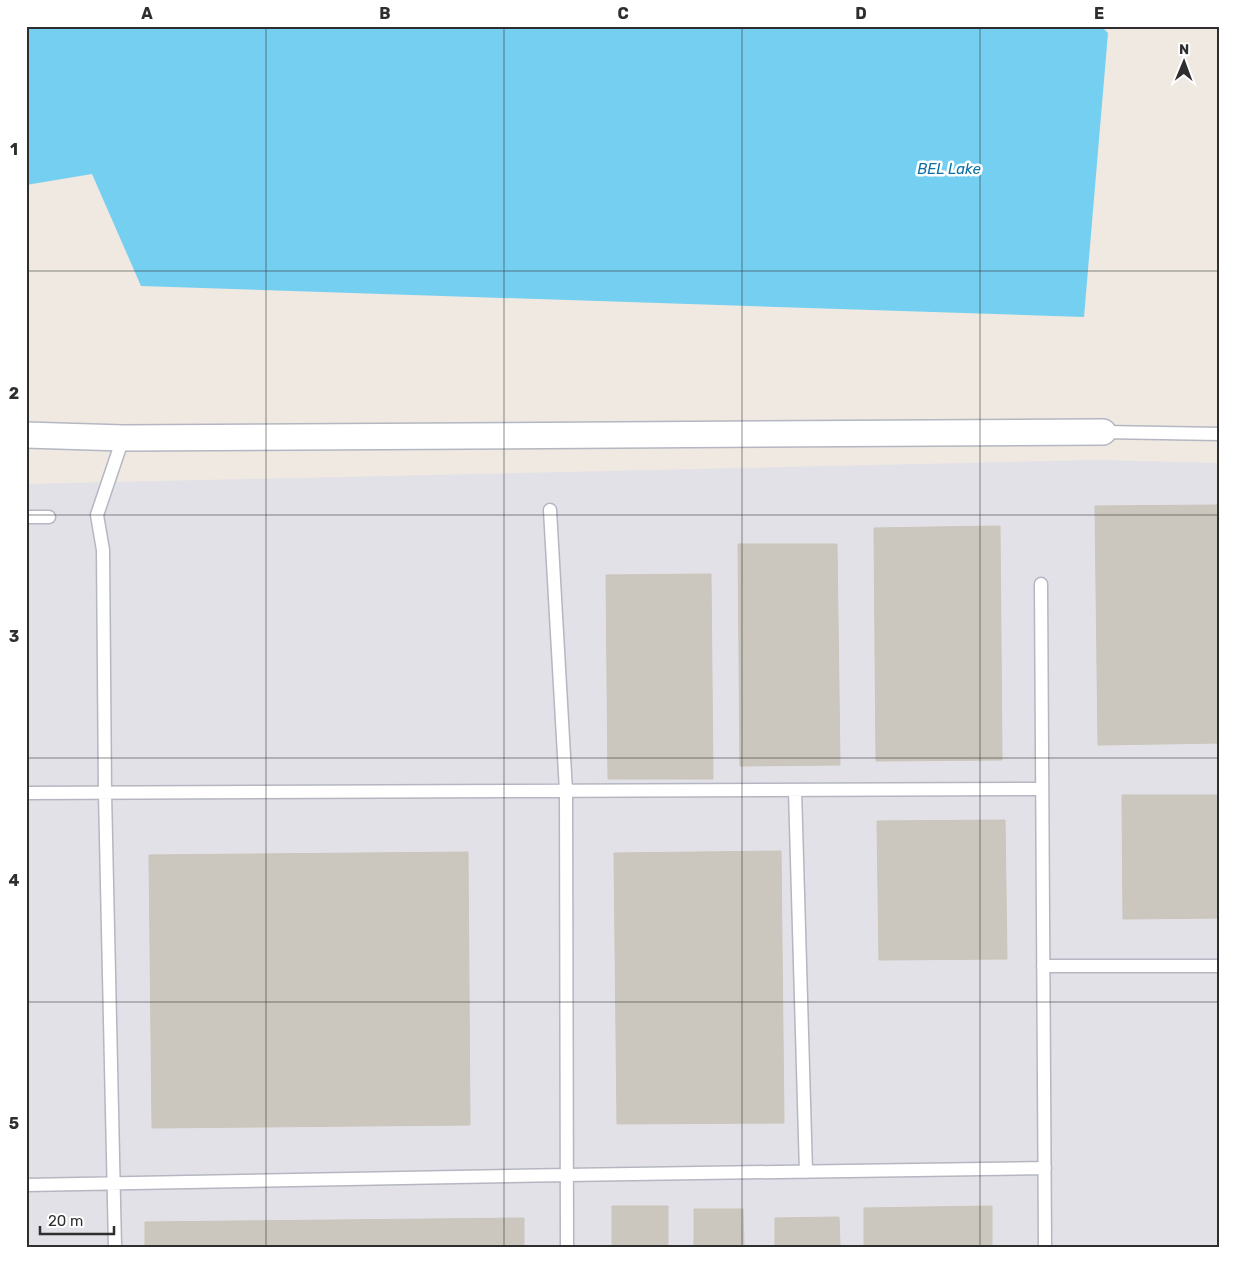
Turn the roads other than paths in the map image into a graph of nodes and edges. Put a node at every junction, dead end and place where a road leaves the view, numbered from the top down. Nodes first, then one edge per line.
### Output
1 (1103, 432) joint
2 (1220, 434) edge
3 (26, 435) edge
4 (123, 438) junction
5 (550, 510) dead end
6 (26, 517) edge
7 (49, 517) dead end
8 (1041, 584) dead end
9 (1042, 789) junction
10 (795, 790) junction
11 (566, 791) junction
12 (26, 793) edge
13 (105, 793) junction
14 (1043, 966) junction
15 (1220, 966) edge
16 (1045, 1168) junction
17 (806, 1172) junction
18 (567, 1175) junction
19 (113, 1184) junction
20 (26, 1185) edge
21 (115, 1247) edge
22 (567, 1247) edge
23 (1045, 1247) edge

1 - 2 lane
1 - 4 street
3 - 4 street
4 - 13 lane
5 - 11 lane
6 - 7 lane
8 - 9 lane
9 - 10 lane
9 - 14 lane
10 - 11 lane
10 - 17 lane
11 - 13 lane
11 - 18 lane
12 - 13 lane
13 - 19 lane
14 - 15 lane
14 - 16 lane
16 - 17 lane
16 - 23 lane
17 - 18 lane
18 - 19 lane
18 - 22 lane
19 - 20 lane
19 - 21 lane

